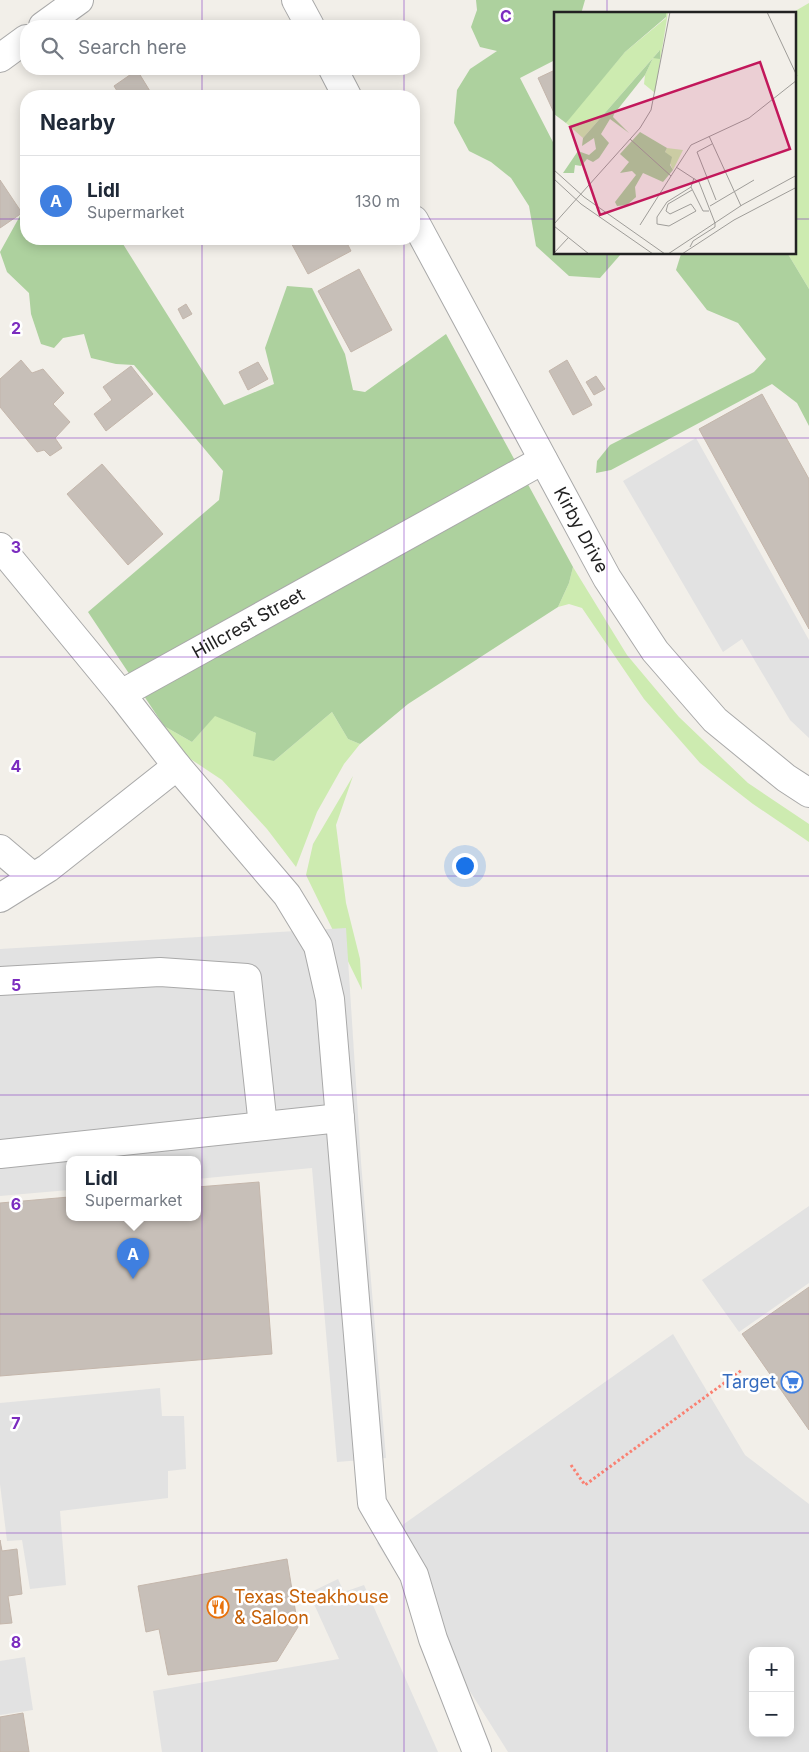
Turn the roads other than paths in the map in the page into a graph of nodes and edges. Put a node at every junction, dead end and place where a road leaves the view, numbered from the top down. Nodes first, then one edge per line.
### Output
1 (79, 0) edge
2 (296, 0) edge
3 (51, 20) edge
4 (307, 20) edge
5 (20, 43) edge
6 (0, 58) edge
7 (336, 75) edge
8 (344, 90) edge
9 (420, 231) edge
10 (542, 460) junction
11 (0, 547) edge
12 (121, 694) junction
13 (177, 766) junction
14 (809, 793) edge
15 (0, 849) edge
16 (33, 877) junction
17 (0, 898) edge
18 (0, 982) edge
19 (340, 1118) junction
20 (263, 1126) junction
21 (0, 1154) edge
22 (477, 1752) edge

1 - 3 street
2 - 4 street
5 - 6 street
7 - 8 street
9 - 10 street, Kirby Drive
10 - 12 street, Hillcrest Street
10 - 14 street, Kirby Drive
11 - 12 street
12 - 13 street
13 - 16 street
13 - 19 street
15 - 16 street
16 - 17 street
18 - 20 street
19 - 20 street
19 - 22 street
20 - 21 street

